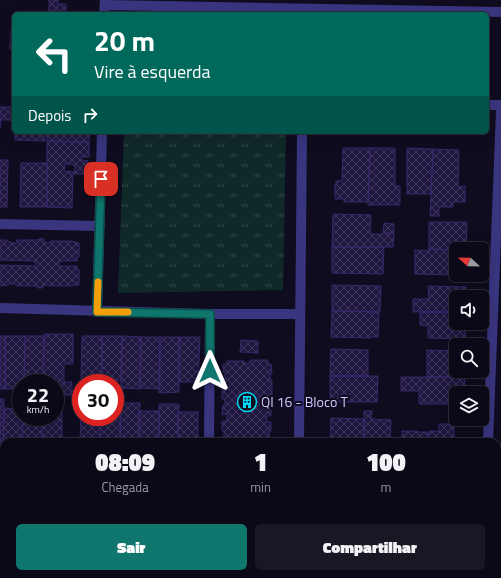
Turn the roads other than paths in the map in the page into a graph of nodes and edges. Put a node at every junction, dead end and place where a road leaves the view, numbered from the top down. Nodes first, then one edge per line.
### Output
1 (418, 0) edge
2 (104, 6) edge
3 (418, 11) junction
4 (501, 12) edge
5 (489, 105) edge
6 (501, 105) edge
7 (501, 111) edge
8 (102, 134) edge
9 (302, 134) edge
10 (0, 224) edge
11 (100, 226) junction
12 (497, 307) edge
13 (0, 308) edge
14 (97, 312) junction
15 (210, 314) junction
16 (300, 314) junction
17 (209, 438) edge
18 (299, 438) edge
19 (488, 438) edge

1 - 3 street
2 - 3 street
3 - 4 street
5 - 6 street
7 - 12 street
8 - 11 street
9 - 16 street
10 - 11 street
11 - 14 street
12 - 19 street
13 - 14 street
14 - 15 street
15 - 16 street
15 - 17 street
16 - 18 street

